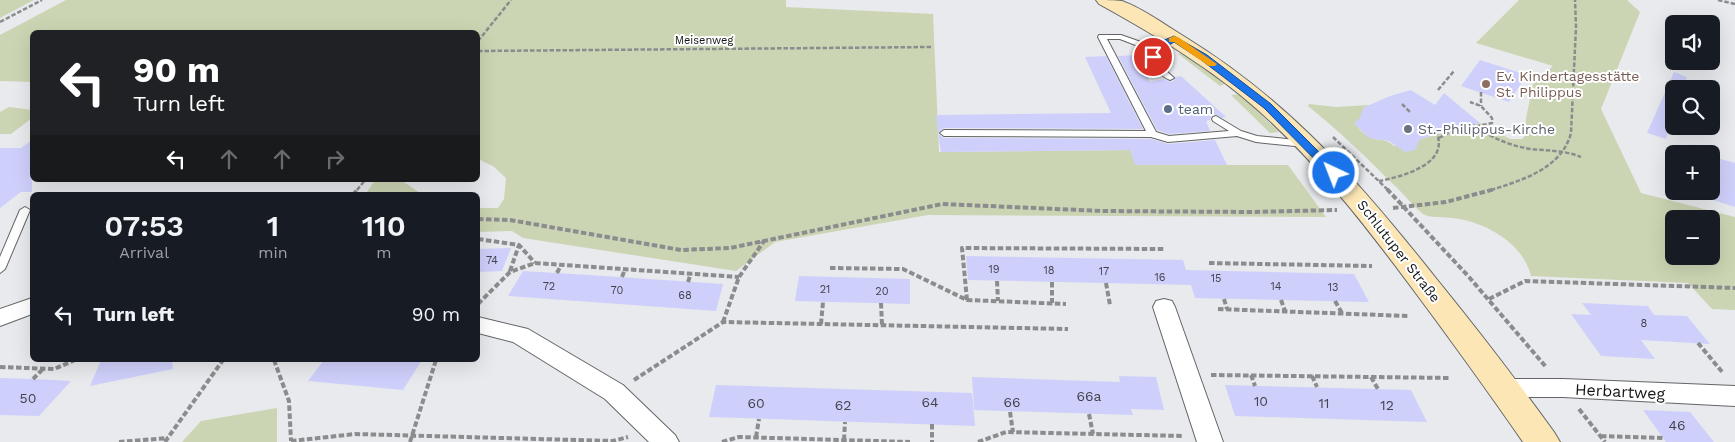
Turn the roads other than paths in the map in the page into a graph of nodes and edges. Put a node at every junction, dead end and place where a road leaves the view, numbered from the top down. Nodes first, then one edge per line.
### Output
1 (1106, 0) edge
2 (1174, 39) junction
3 (1155, 50) junction
4 (1170, 78) dead end
5 (1216, 119) dead end
6 (944, 133) dead end
7 (1238, 133) junction
8 (1152, 134) junction
9 (1306, 144) junction
10 (25, 210) dead end
11 (0, 269) edge
12 (30, 307) edge
13 (1164, 307) dead end
14 (0, 318) edge
15 (480, 326) edge
16 (1504, 388) junction
17 (1732, 388) edge
18 (1199, 439) edge
19 (666, 442) edge
20 (1542, 442) edge

1 - 2 main road, Schlutuper Straße
2 - 3 lane
2 - 9 main road, Schlutuper Straße
3 - 4 lane
3 - 8 lane
5 - 7 lane
6 - 8 lane
7 - 8 lane
7 - 9 lane
9 - 16 main road, Schlutuper Straße
10 - 11 lane
12 - 14 street
13 - 18 street
15 - 19 street
16 - 17 street, Herbartweg
16 - 20 main road, Schlutuper Straße

